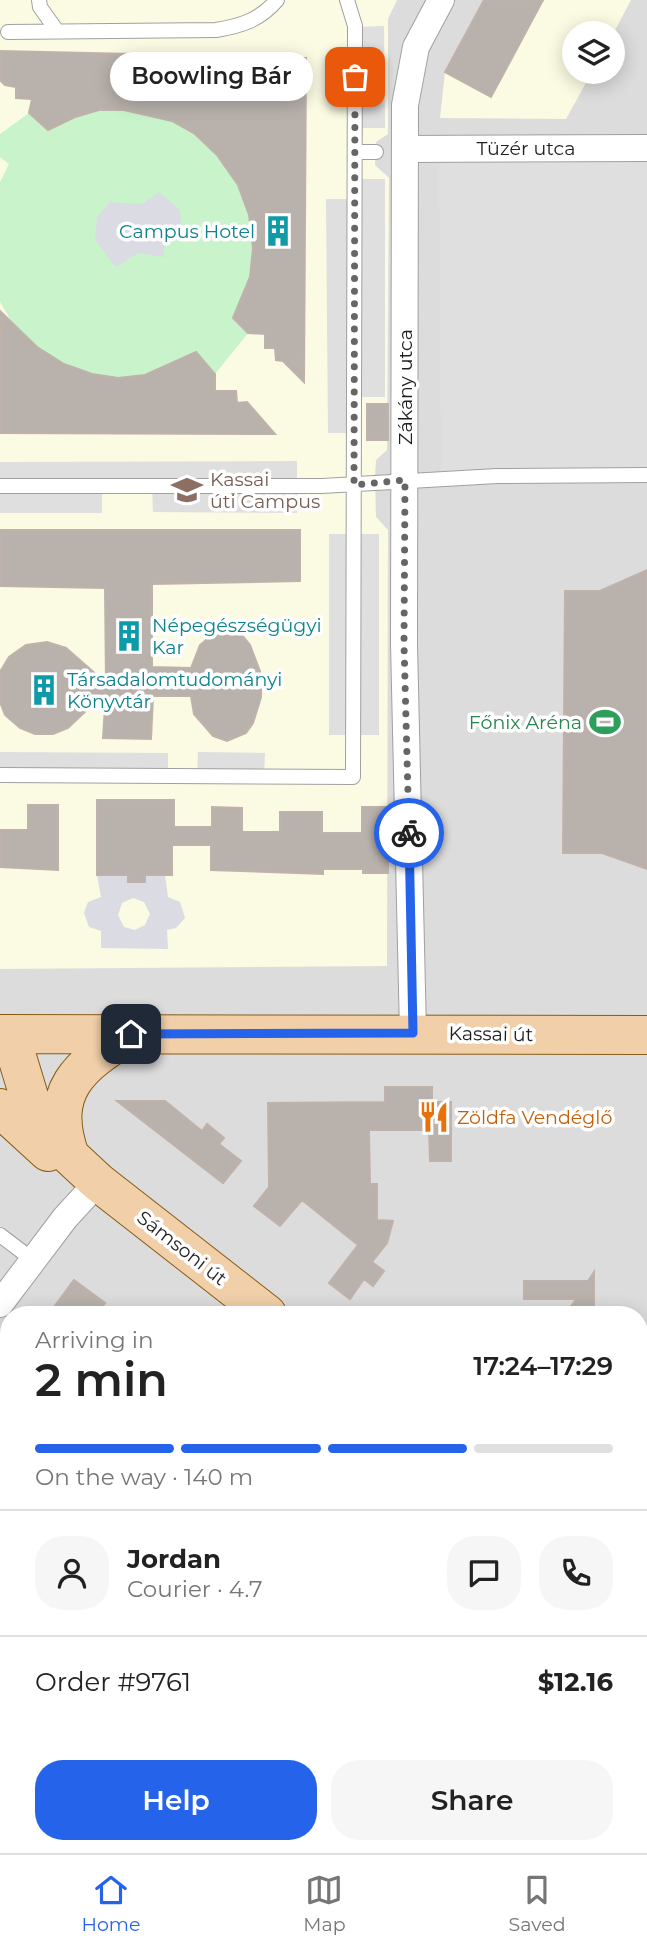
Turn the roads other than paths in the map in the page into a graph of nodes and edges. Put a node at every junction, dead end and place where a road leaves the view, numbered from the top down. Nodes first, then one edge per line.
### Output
1 (39, 0) edge
2 (277, 0) edge
3 (346, 0) edge
4 (441, 0) edge
5 (57, 31) junction
6 (8, 32) dead end
7 (647, 148) edge
8 (406, 149) junction
9 (355, 152) junction
10 (376, 152) dead end
11 (647, 475) edge
12 (405, 480) junction
13 (354, 485) junction
14 (0, 486) edge
15 (0, 775) edge
16 (413, 1033) junction
17 (5, 1034) edge
18 (131, 1034) junction
19 (647, 1035) edge
20 (0, 1108) edge
21 (0, 1127) edge
22 (67, 1160) junction
23 (98, 1182) junction
24 (0, 1235) edge
25 (33, 1260) junction
26 (0, 1304) edge
27 (257, 1306) edge

1 - 5 lane
2 - 5 lane
3 - 9 lane
4 - 8 street, Zákány utca
5 - 6 lane
7 - 8 street, Tüzér utca
8 - 12 street, Zákány utca
9 - 10 lane
9 - 13 lane
11 - 12 lane
12 - 13 lane
12 - 16 street, Zákány utca
13 - 14 lane
13 - 15 lane
16 - 18 main road, Kassai út
16 - 19 main road, Kassai út
17 - 18 main road, Kassai út
17 - 22 main road, Sámsoni út
18 - 22 main road
20 - 22 main road, Sámsoni út
21 - 22 main road
22 - 23 main road, Sámsoni út
23 - 25 street
23 - 27 main road, Sámsoni út
24 - 25 lane
25 - 26 street

